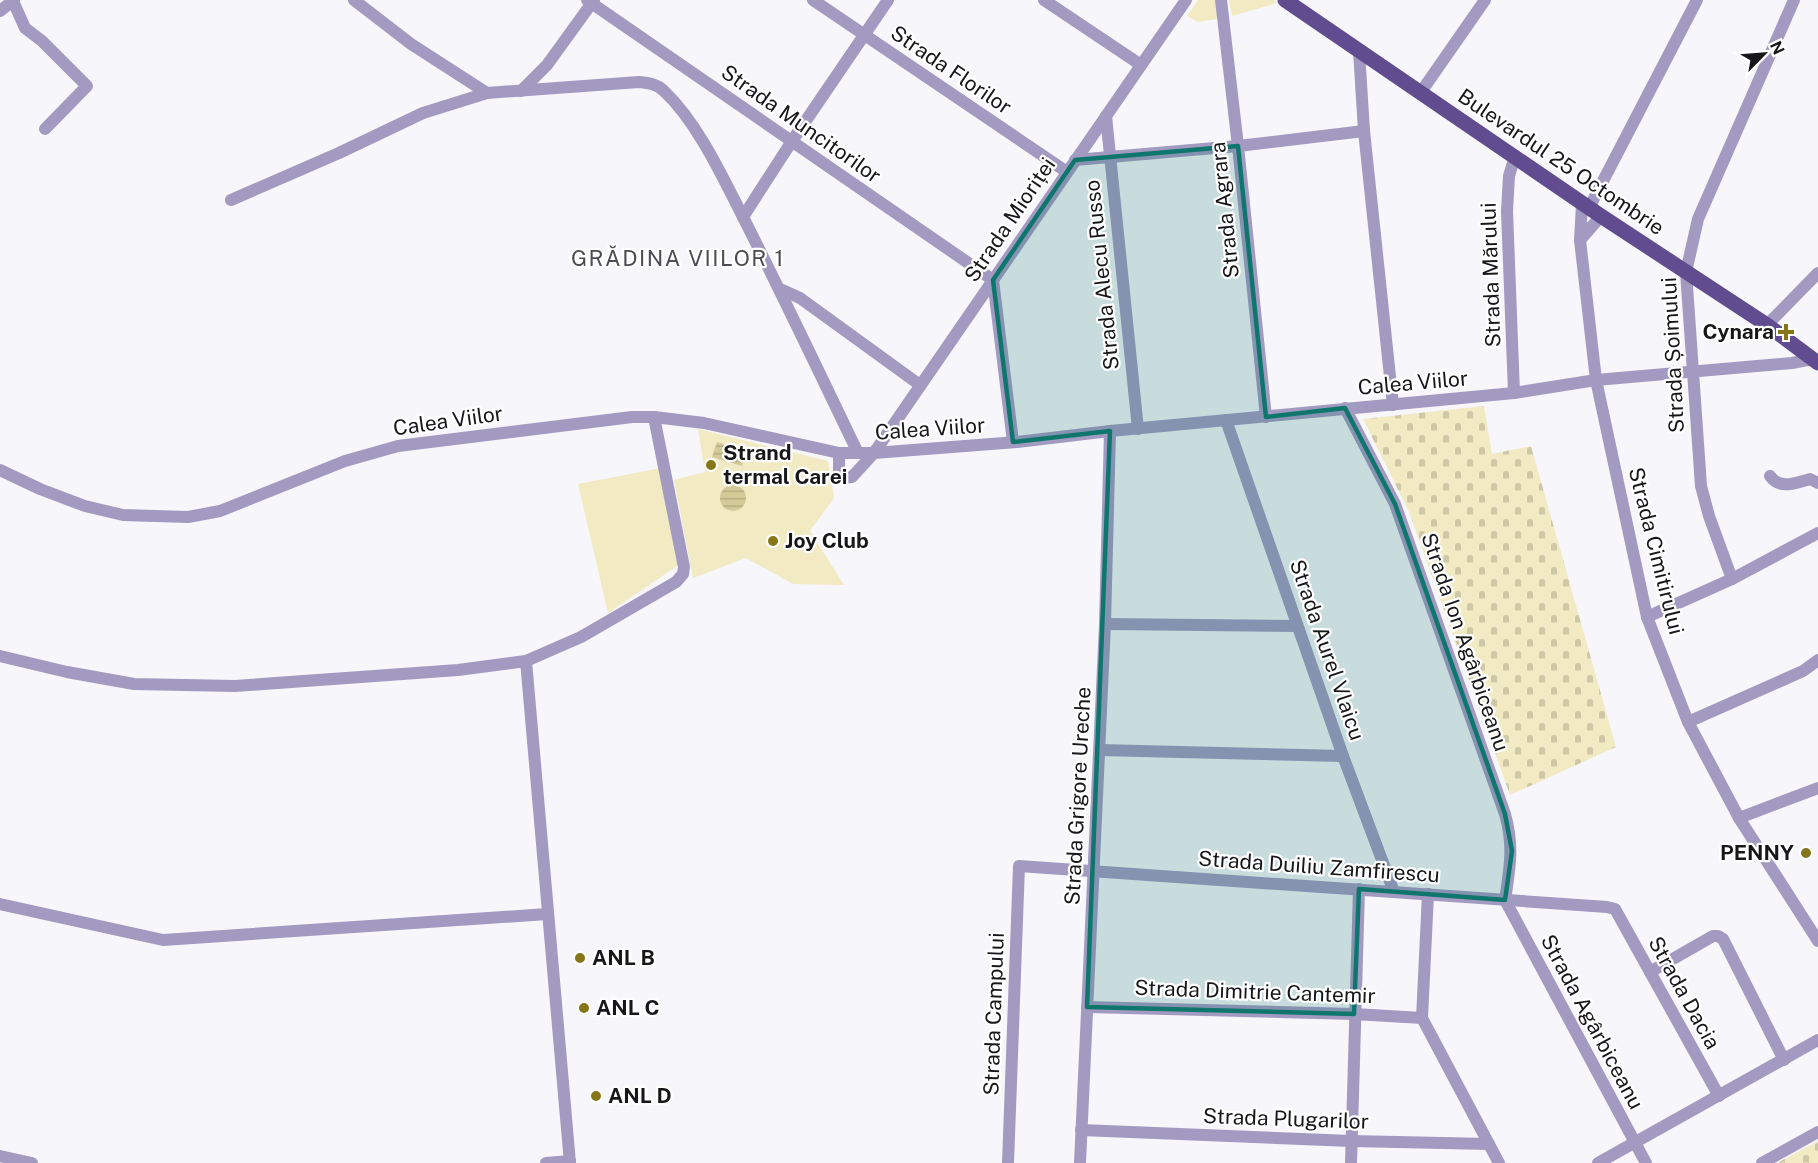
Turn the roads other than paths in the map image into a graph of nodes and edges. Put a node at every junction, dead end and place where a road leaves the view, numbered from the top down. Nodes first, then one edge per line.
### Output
1 (14, 0) edge
2 (354, 0) edge
3 (813, 0) edge
4 (888, 0) edge
5 (1044, 0) edge
6 (1221, 0) edge
7 (1285, 0) edge
8 (1485, 0) edge
9 (1697, 0) edge
10 (1794, 0) edge
11 (591, 1) edge
12 (1181, 4) edge
13 (0, 11) edge
14 (864, 35) junction
15 (1359, 51) junction
16 (547, 65) junction
17 (1141, 65) junction
18 (555, 88) junction
19 (521, 91) junction
20 (1420, 92) junction
21 (487, 93) junction
22 (1106, 117) junction
23 (45, 129) dead end
24 (1364, 131) junction
25 (792, 141) junction
26 (1238, 146) junction
27 (1515, 156) junction
28 (1109, 158) junction
29 (1075, 160) junction
30 (1067, 172) junction
31 (231, 201) dead end
32 (1591, 209) junction
33 (743, 218) junction
34 (1580, 240) junction
35 (1686, 272) junction
36 (1818, 273) edge
37 (993, 280) junction
38 (780, 290) junction
39 (1767, 326) junction
40 (1815, 361) edge
41 (1692, 371) junction
42 (1596, 380) junction
43 (920, 385) junction
44 (1514, 393) junction
45 (1393, 405) junction
46 (1345, 408) junction
47 (654, 417) junction
48 (1266, 417) junction
49 (1226, 420) junction
50 (1138, 429) junction
51 (1110, 431) junction
52 (1013, 442) junction
53 (839, 453) junction
54 (858, 453) junction
55 (874, 453) junction
56 (0, 470) edge
57 (1770, 476) dead end
58 (1818, 483) edge
59 (1818, 533) edge
60 (1732, 579) junction
61 (1647, 617) junction
62 (1105, 624) junction
63 (1297, 626) junction
64 (0, 656) edge
65 (526, 660) junction
66 (1818, 660) edge
67 (1688, 722) junction
68 (1100, 750) junction
69 (1343, 756) junction
70 (1816, 793) edge
71 (1739, 818) junction
72 (1019, 866) joint
73 (1094, 871) junction
74 (1359, 890) junction
75 (1394, 892) junction
76 (1428, 894) junction
77 (1505, 900) junction
78 (0, 904) edge
79 (1615, 909) joint
80 (547, 914) junction
81 (1818, 941) edge
82 (1650, 972) junction
83 (1087, 1007) junction
84 (1354, 1014) junction
85 (1422, 1018) junction
86 (1818, 1040) edge
87 (1784, 1060) junction
88 (1719, 1096) junction
89 (1081, 1130) junction
90 (1818, 1132) edge
91 (1351, 1141) junction
92 (1634, 1142) junction
93 (1489, 1144) junction
94 (0, 1156) edge
95 (570, 1162) edge
96 (32, 1163) edge
97 (546, 1163) edge
98 (1008, 1163) edge
99 (1080, 1163) edge
100 (1351, 1163) edge
101 (1499, 1163) edge
102 (1598, 1163) edge
103 (1646, 1163) edge
104 (1762, 1163) edge

1 - 13 street
1 - 23 street
2 - 21 street
3 - 14 street, Strada Florilor
4 - 14 street
5 - 17 street
6 - 26 street, Strada Agrara
7 - 15 main road, Bulevardul 25 Octombrie
8 - 20 street
9 - 32 street
10 - 35 street, Strada Șoimului
11 - 16 street
11 - 25 street, Strada Muncitorilor
12 - 17 street, Strada Mioriței
14 - 25 street
14 - 30 street, Strada Florilor
15 - 20 main road, Bulevardul 25 Octombrie
15 - 24 street
16 - 18 street
16 - 19 street
17 - 22 street, Strada Mioriței
18 - 19 street
18 - 33 street
19 - 21 street
20 - 27 main road, Bulevardul 25 Octombrie
21 - 31 street
22 - 28 street, Strada Alecu Russo
22 - 29 street, Strada Mioriței
24 - 26 street
24 - 45 street
25 - 33 street
25 - 37 street, Strada Muncitorilor
26 - 28 street
26 - 48 street, Strada Agrara
27 - 32 main road, Bulevardul 25 Octombrie
27 - 44 street, Strada Mărului
28 - 29 street
28 - 50 street, Strada Alecu Russo
29 - 30 street, Strada Mioriței
30 - 37 street, Strada Mioriței
32 - 34 street, Strada Cimitirului
32 - 34 street
32 - 35 main road, Bulevardul 25 Octombrie
33 - 38 street
34 - 42 street, Strada Cimitirului
35 - 39 main road, Bulevardul 25 Octombrie
35 - 41 street, Strada Șoimului
36 - 39 street
37 - 43 street, Strada Mioriței
37 - 52 street
38 - 43 street
38 - 54 street
39 - 40 main road, Bulevardul 25 Octombrie
40 - 41 street, Calea Viilor
41 - 42 street, Calea Viilor
41 - 60 street, Strada Șoimului
42 - 44 street, Calea Viilor
42 - 61 street, Strada Cimitirului
43 - 55 street, Strada Mioriței
44 - 45 street, Calea Viilor
45 - 46 street, Calea Viilor
46 - 48 street, Calea Viilor
46 - 77 street, Strada Ion Agârbiceanu
47 - 53 street, Calea Viilor
47 - 56 street, Calea Viilor
47 - 65 street
48 - 49 street, Calea Viilor
49 - 50 street, Calea Viilor
49 - 63 street, Strada Aurel Vlaicu
50 - 51 street, Calea Viilor
51 - 52 street, Calea Viilor
51 - 62 street, Strada Grigore Ureche
52 - 55 street, Calea Viilor
53 - 54 street, Calea Viilor
53 - 55 street, Strada Mioriței
54 - 55 street, Calea Viilor
57 - 58 street
59 - 60 street
60 - 61 street
61 - 67 street, Strada Cimitirului
62 - 63 street
62 - 68 street, Strada Grigore Ureche
63 - 69 street, Strada Aurel Vlaicu
64 - 65 street
65 - 80 street
66 - 67 street
67 - 71 street, Strada Cimitirului
68 - 69 street
68 - 73 street, Strada Grigore Ureche
69 - 75 street, Strada Aurel Vlaicu
70 - 71 street
71 - 81 street, Strada Cimitirului
72 - 73 street, Strada Duiliu Zamfirescu
72 - 98 street, Strada Campului
73 - 74 street, Strada Duiliu Zamfirescu
73 - 83 street, Strada Grigore Ureche
74 - 75 street, Strada Duiliu Zamfirescu
74 - 84 street
75 - 76 street, Strada Duiliu Zamfirescu
76 - 77 street, Strada Duiliu Zamfirescu
76 - 85 street
77 - 79 street, Strada Duiliu Zamfirescu
77 - 92 street, Strada Agârbiceanu
78 - 80 street
79 - 82 street, Strada Dacia
80 - 95 street
82 - 87 street
82 - 88 street, Strada Dacia
83 - 84 street, Strada Dimitrie Cantemir
83 - 89 street, Strada Grigore Ureche
84 - 85 street, Strada Dimitrie Cantemir
84 - 91 street
85 - 93 street
86 - 87 street
87 - 88 street
88 - 92 street
89 - 91 street, Strada Plugarilor
89 - 99 street, Strada Grigore Ureche
90 - 104 street
91 - 93 street, Strada Plugarilor
91 - 100 street
92 - 102 street
92 - 103 street, Strada Agârbiceanu
93 - 101 street
94 - 96 street
95 - 97 street

